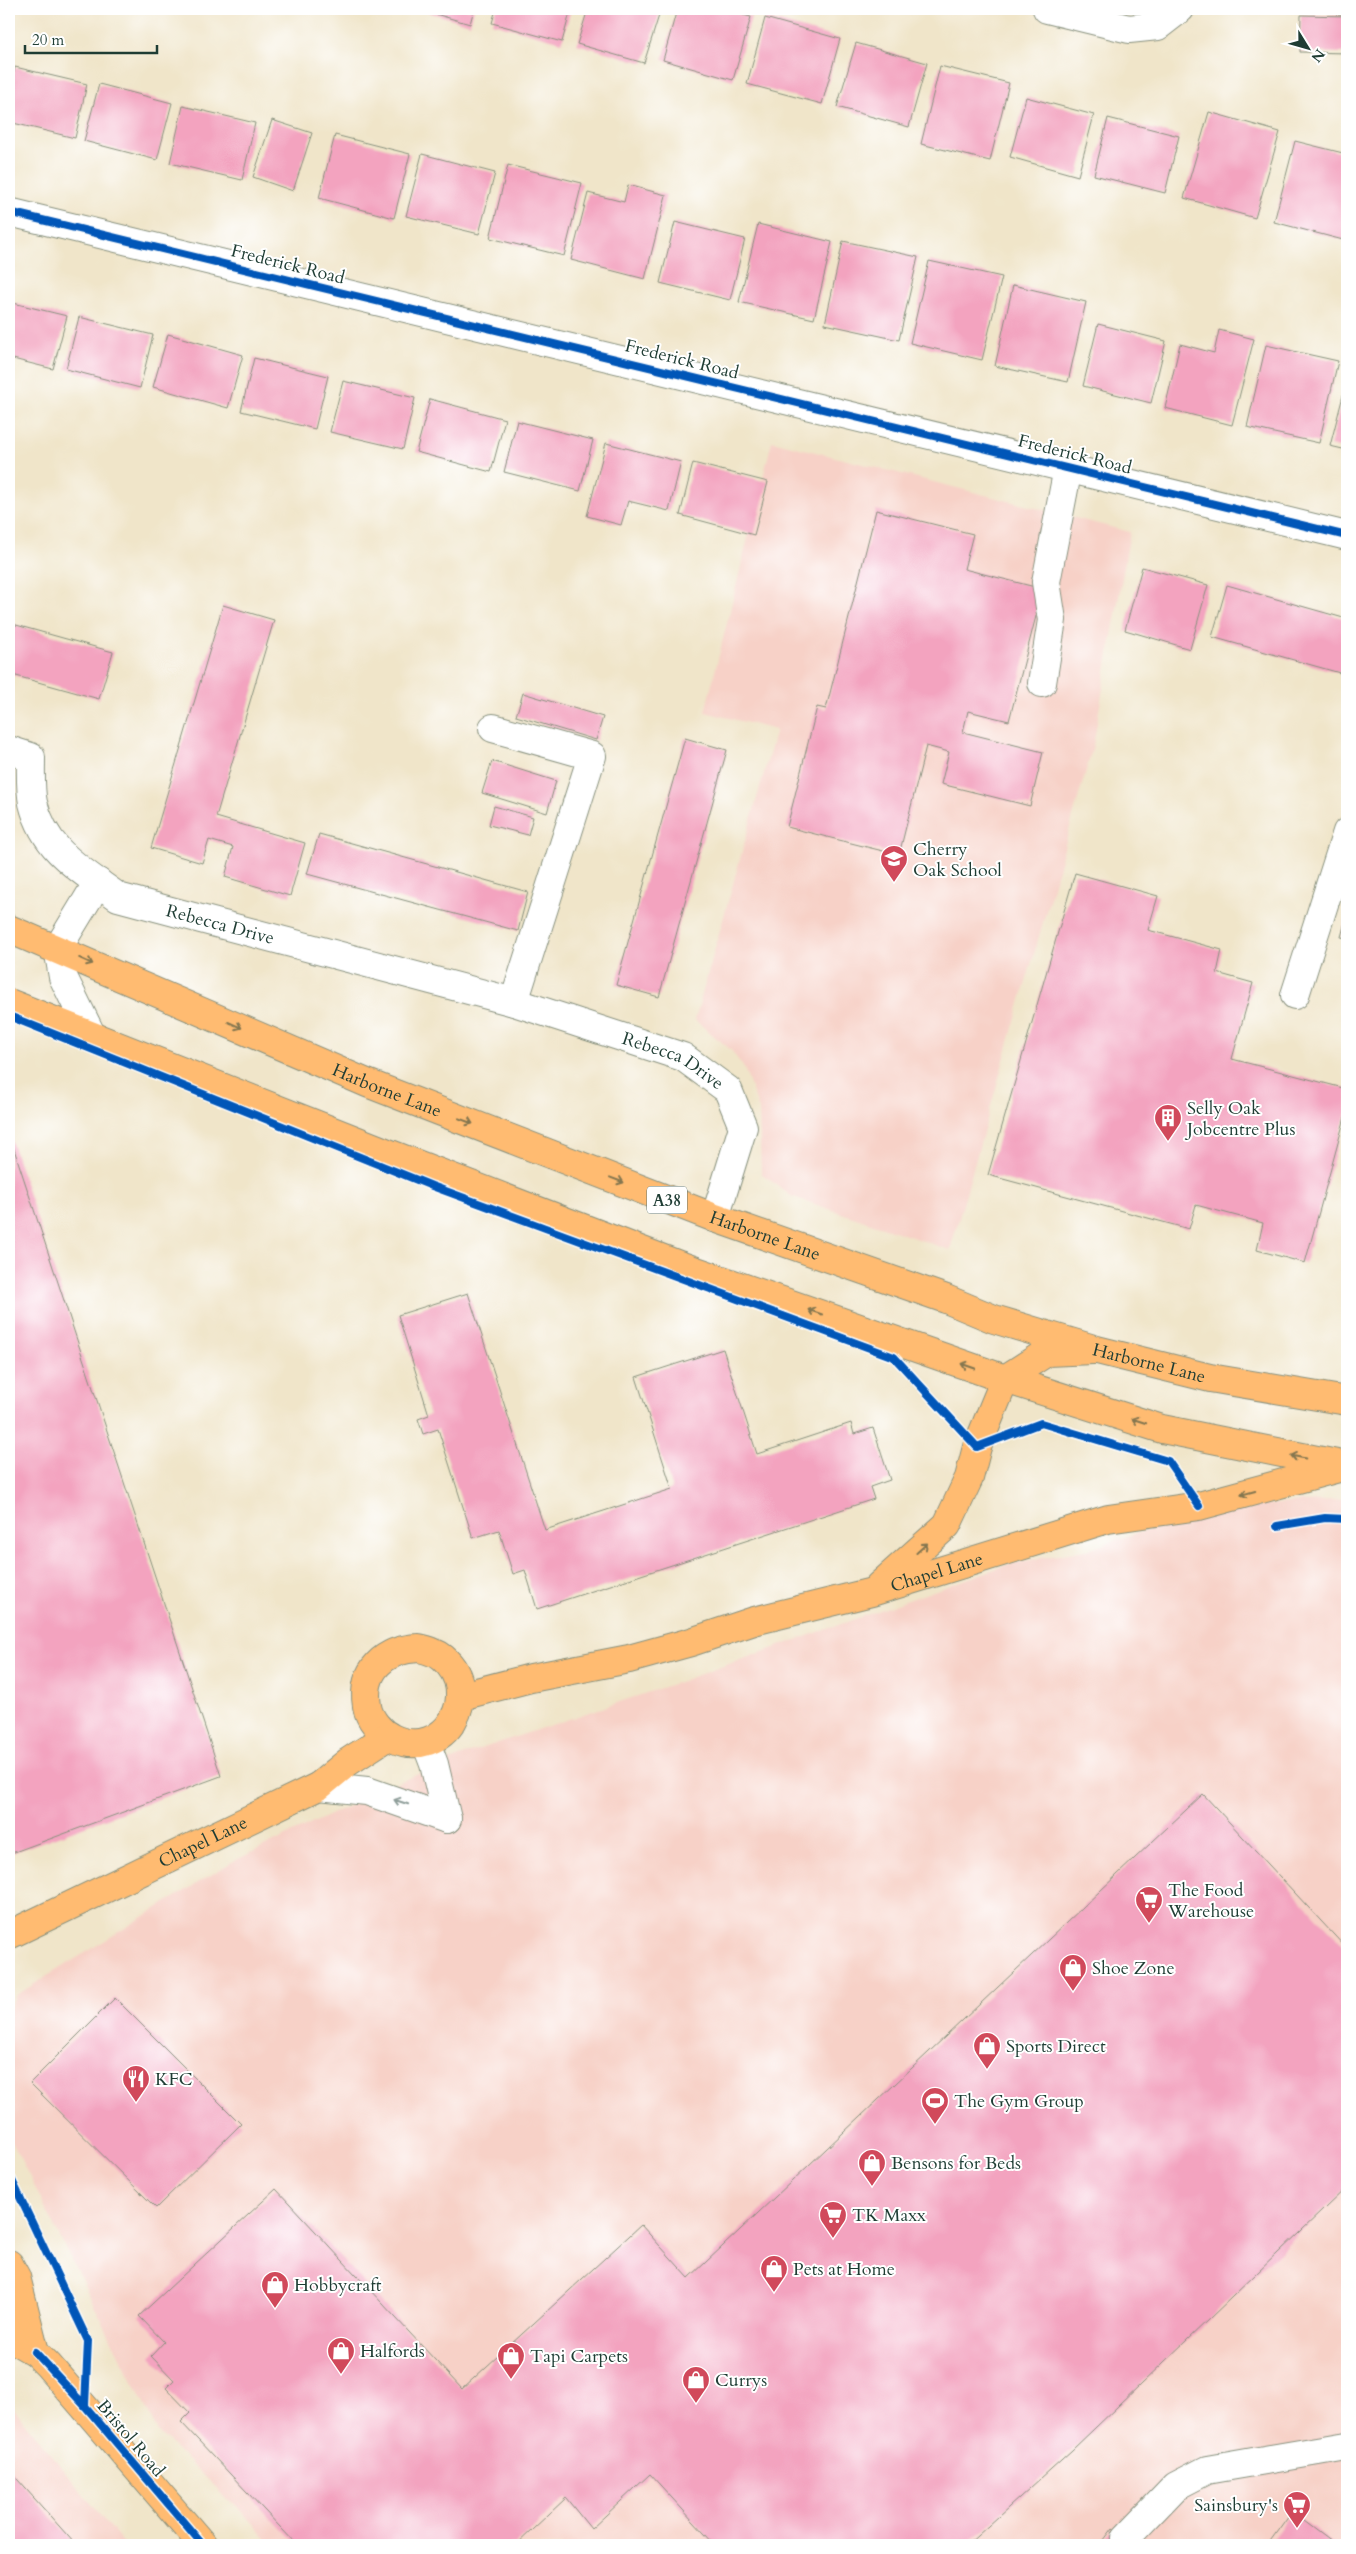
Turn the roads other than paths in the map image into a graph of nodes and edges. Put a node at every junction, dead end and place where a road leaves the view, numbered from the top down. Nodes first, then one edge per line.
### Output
1 (1047, 9) edge
2 (1180, 9) edge
3 (9, 212) edge
4 (1068, 468) junction
5 (1347, 536) edge
6 (1042, 683) dead end
7 (493, 728) dead end
8 (9, 750) edge
9 (1347, 832) edge
10 (98, 882) junction
11 (9, 929) edge
12 (58, 948) junction
13 (1295, 995) dead end
14 (514, 1002) junction
15 (9, 1003) edge
16 (91, 1034) junction
17 (715, 1218) junction
18 (1097, 1350) junction
19 (1006, 1379) junction
20 (1347, 1401) edge
21 (1346, 1466) edge
22 (872, 1592) junction
23 (461, 1696) junction
24 (388, 1736) junction
25 (426, 1743) junction
26 (319, 1786) junction
27 (9, 1935) edge
28 (9, 2264) edge
29 (9, 2337) edge
30 (35, 2352) junction
31 (1347, 2446) edge
32 (1126, 2538) dead end
33 (203, 2545) edge

1 - 2 street
3 - 4 street, Frederick Road
4 - 5 street, Frederick Road
4 - 6 street
7 - 14 street
8 - 10 street, Rebecca Drive
9 - 13 street
10 - 12 street
10 - 14 street, Rebecca Drive
11 - 12 main road, Harborne Lane / A38
12 - 16 street
12 -> 17 main road, Harborne Lane / A38
14 - 17 street, Rebecca Drive
15 - 16 main road
19 -> 16 main road
17 - 18 main road, Harborne Lane / A38
18 - 19 main road
18 - 20 main road, Harborne Lane / A38
21 -> 19 main road
22 -> 19 main road, Chapel Lane
21 -> 22 main road, Chapel Lane
22 - 23 main road
23 - 24 main road
23 - 25 main road
24 - 25 main road
24 - 26 main road, Chapel Lane
25 -> 26 street
26 - 27 main road, Chapel Lane
28 - 30 main road, Bristol Road
29 - 30 main road, Bristol Road
30 - 33 main road, Bristol Road
31 - 32 street

